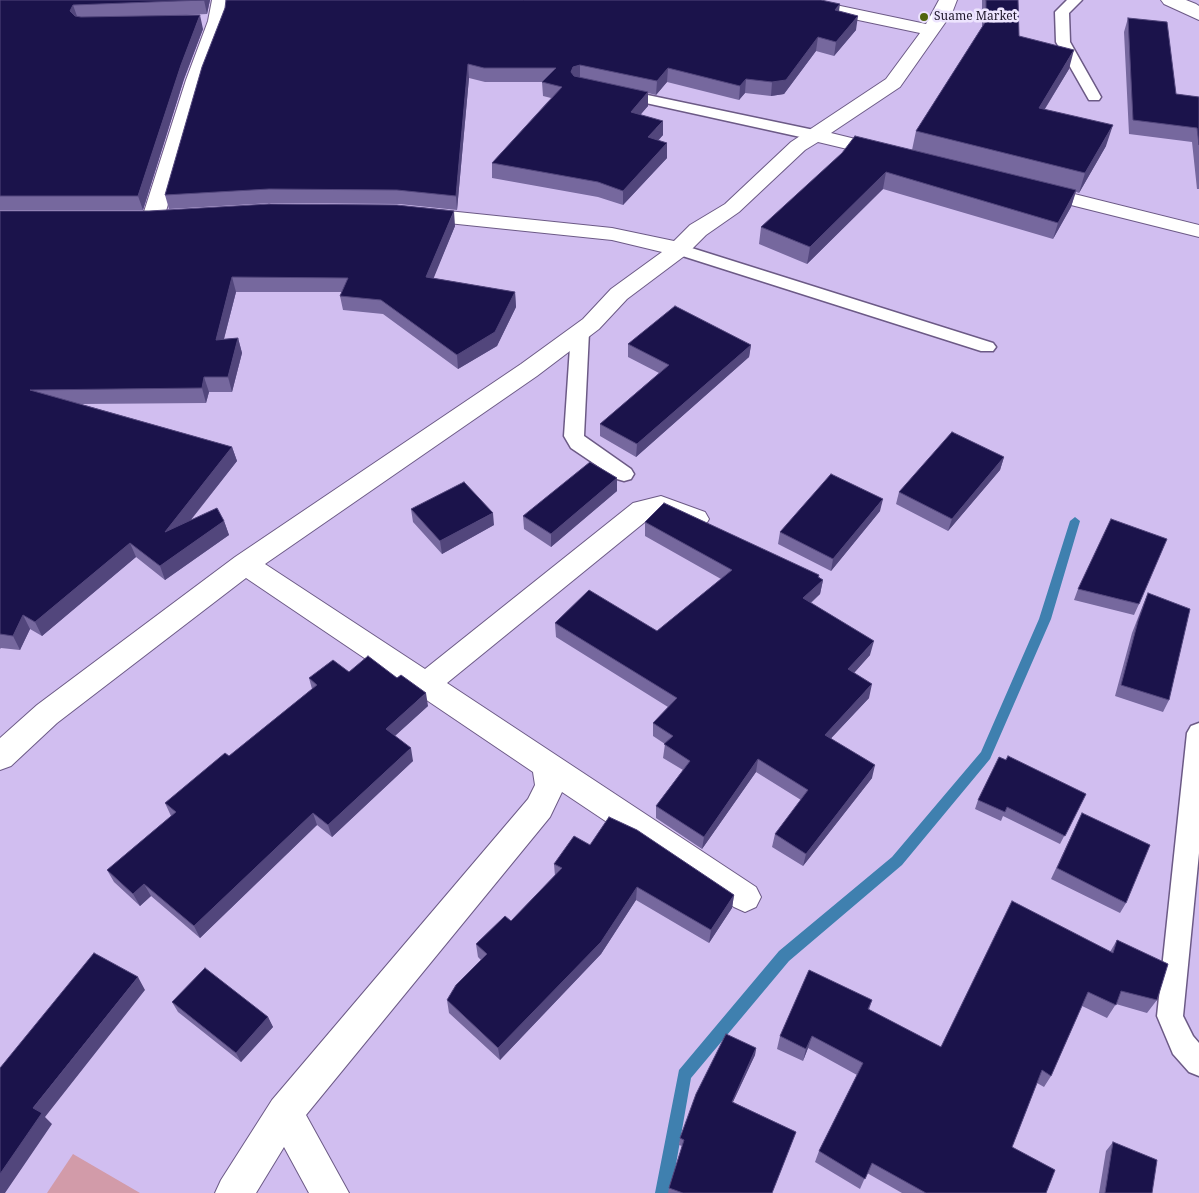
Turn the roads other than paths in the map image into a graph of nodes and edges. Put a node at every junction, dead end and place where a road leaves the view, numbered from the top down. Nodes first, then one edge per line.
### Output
1 (222, 0) edge
2 (787, 0) edge
3 (948, 0) edge
4 (1075, 0) edge
5 (1170, 0) edge
6 (1199, 15) edge
7 (931, 30) junction
8 (607, 90) edge
9 (1094, 97) dead end
10 (814, 135) junction
11 (900, 156) edge
12 (1016, 185) edge
13 (399, 212) edge
14 (154, 217) edge
15 (1199, 231) edge
16 (679, 249) junction
17 (580, 332) junction
18 (988, 347) dead end
19 (624, 474) dead end
20 (720, 530) edge
21 (245, 564) junction
22 (426, 684) junction
23 (1199, 733) edge
24 (0, 757) edge
25 (547, 765) junction
26 (745, 897) dead end
27 (1199, 1062) edge
28 (285, 1113) junction
29 (234, 1193) edge
30 (330, 1193) edge

1 - 14 street
2 - 7 street
3 - 7 street
4 - 9 lane
5 - 6 street
7 - 10 street
8 - 10 lane
10 - 11 street
10 - 16 street
12 - 15 street
13 - 16 street
16 - 17 street
16 - 18 lane
17 - 19 lane
17 - 21 street
20 - 22 street
21 - 22 street
21 - 24 street
22 - 25 street
23 - 27 lane
25 - 26 street
25 - 28 street
28 - 29 street
28 - 30 street

